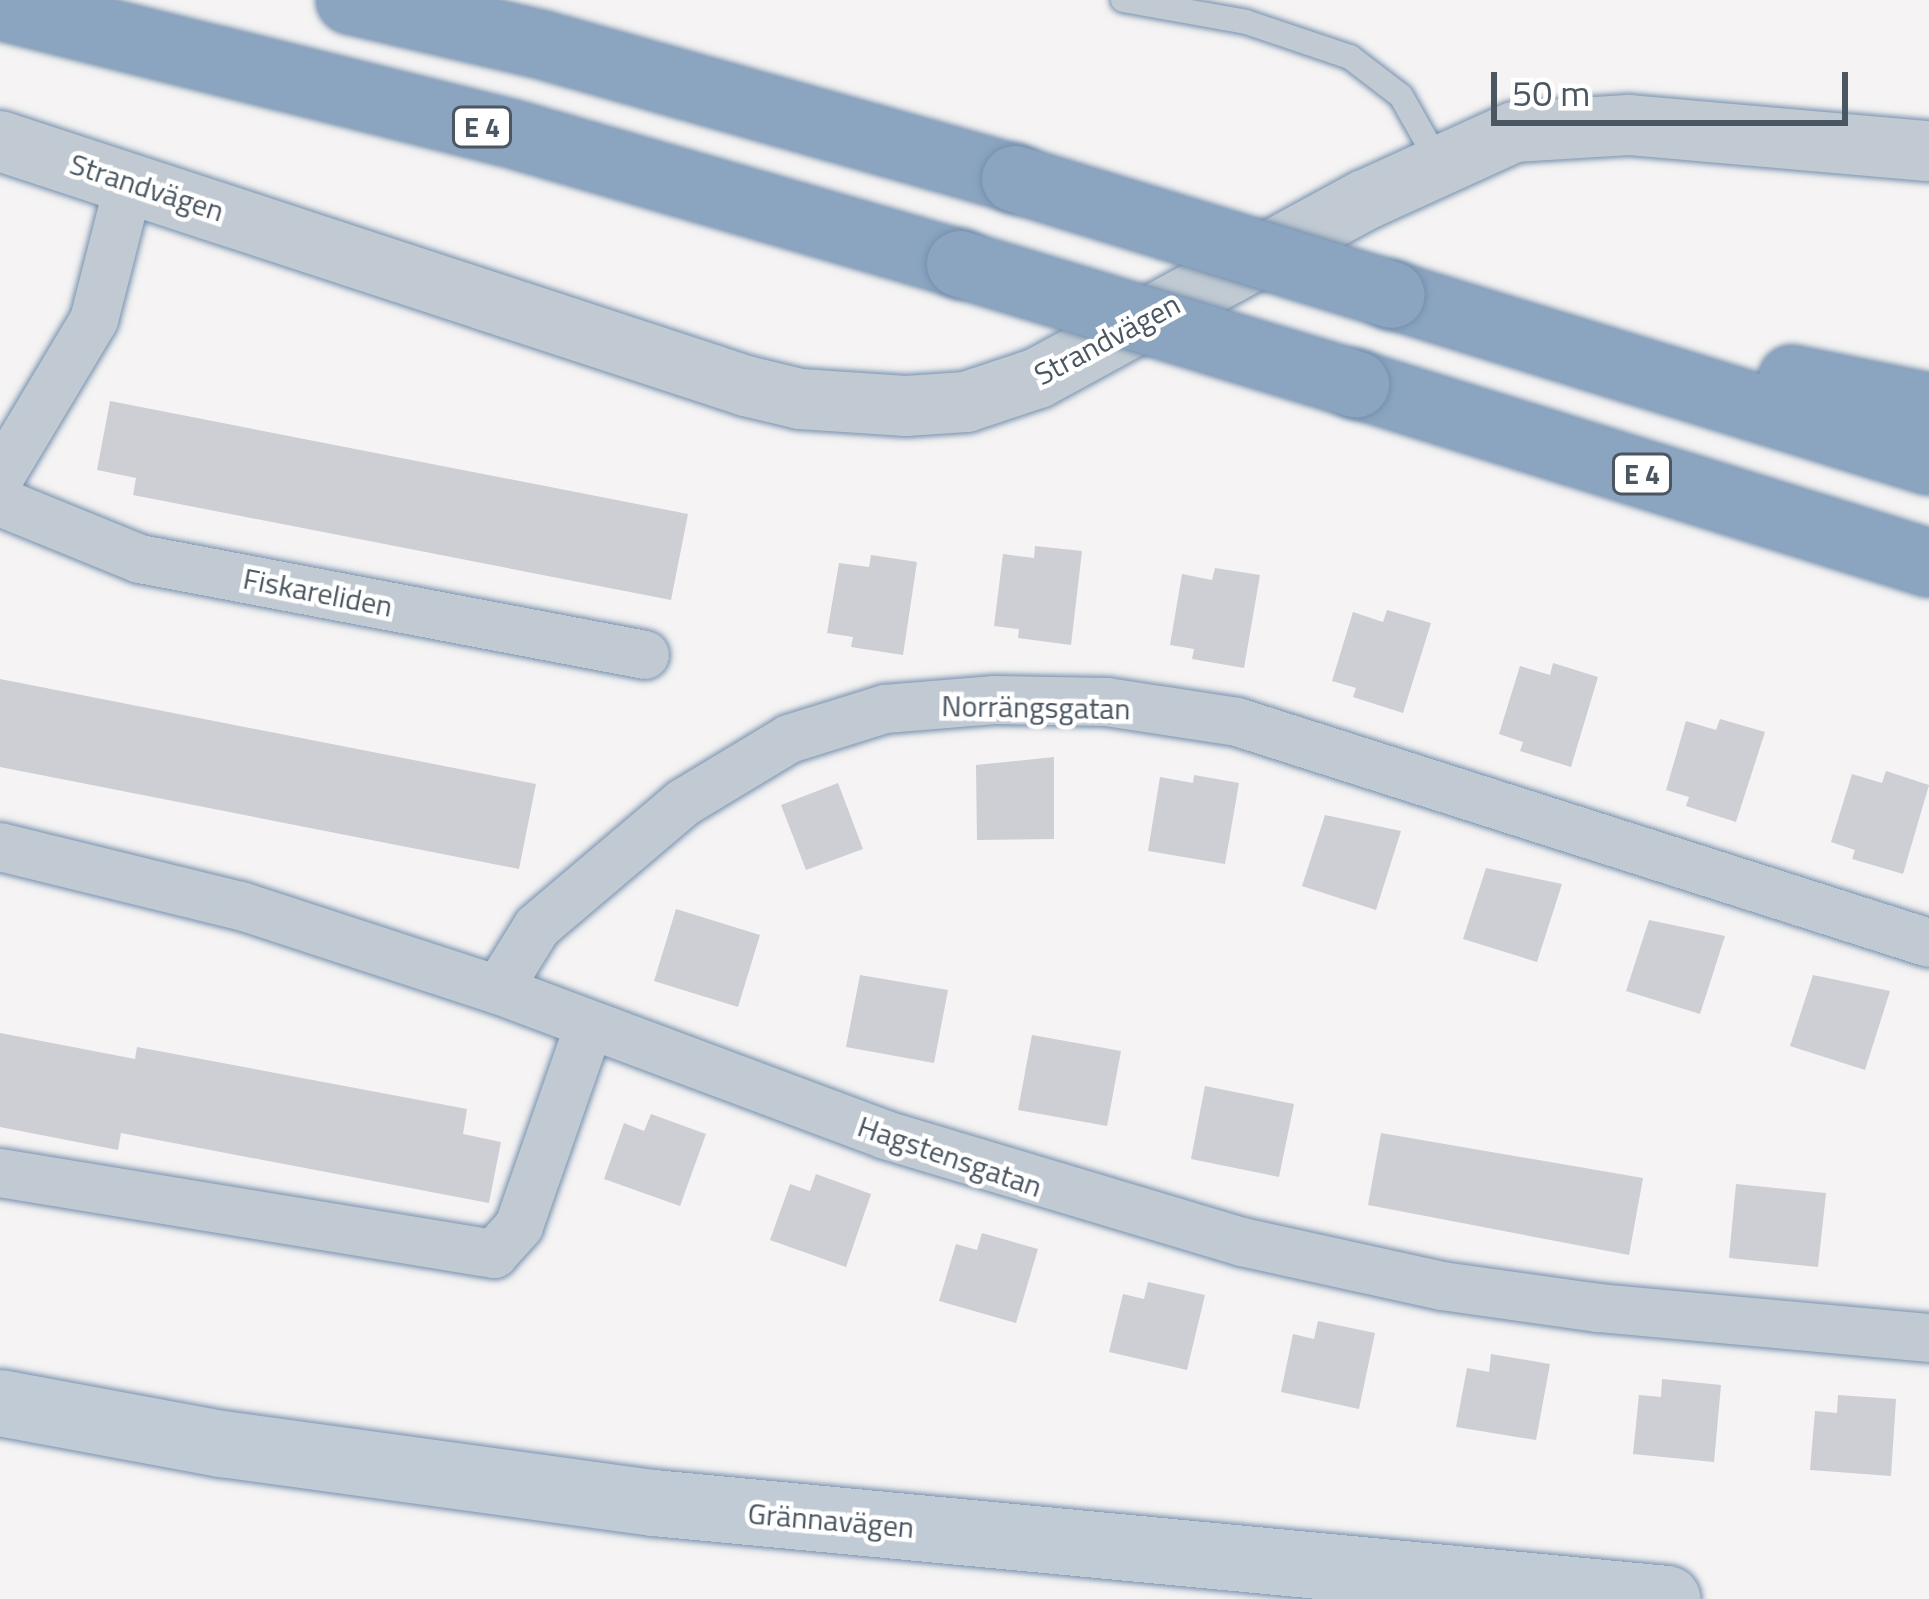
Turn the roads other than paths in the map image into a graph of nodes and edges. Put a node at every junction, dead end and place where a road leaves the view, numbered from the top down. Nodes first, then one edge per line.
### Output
1 (350, 0) edge
2 (1124, 0) edge
3 (0, 6) edge
4 (0, 141) edge
5 (1929, 151) edge
6 (1440, 165) junction
7 (130, 180) junction
8 (1392, 295) junction
9 (1929, 407) edge
10 (1929, 461) edge
11 (0, 477) edge
12 (0, 502) edge
13 (1929, 563) edge
14 (645, 655) dead end
15 (0, 847) edge
16 (1929, 944) edge
17 (497, 990) junction
18 (589, 1026) junction
19 (0, 1173) edge
20 (1929, 1338) edge
21 (0, 1403) edge
22 (1666, 1599) edge

1 - 8 highway, bridge
2 - 6 lane
3 - 13 highway, E 4, bridge
4 - 7 street, Strandvägen
5 - 6 street, Strandvägen
6 - 7 street, Strandvägen
7 - 11 street
8 - 9 highway
8 - 10 highway
12 - 14 street, Fiskareliden
15 - 17 street, Hagstensgatan
16 - 17 street, Norrängsgatan
17 - 18 street, Hagstensgatan
18 - 19 street
18 - 20 street, Hagstensgatan
21 - 22 main road, Grännavägen

